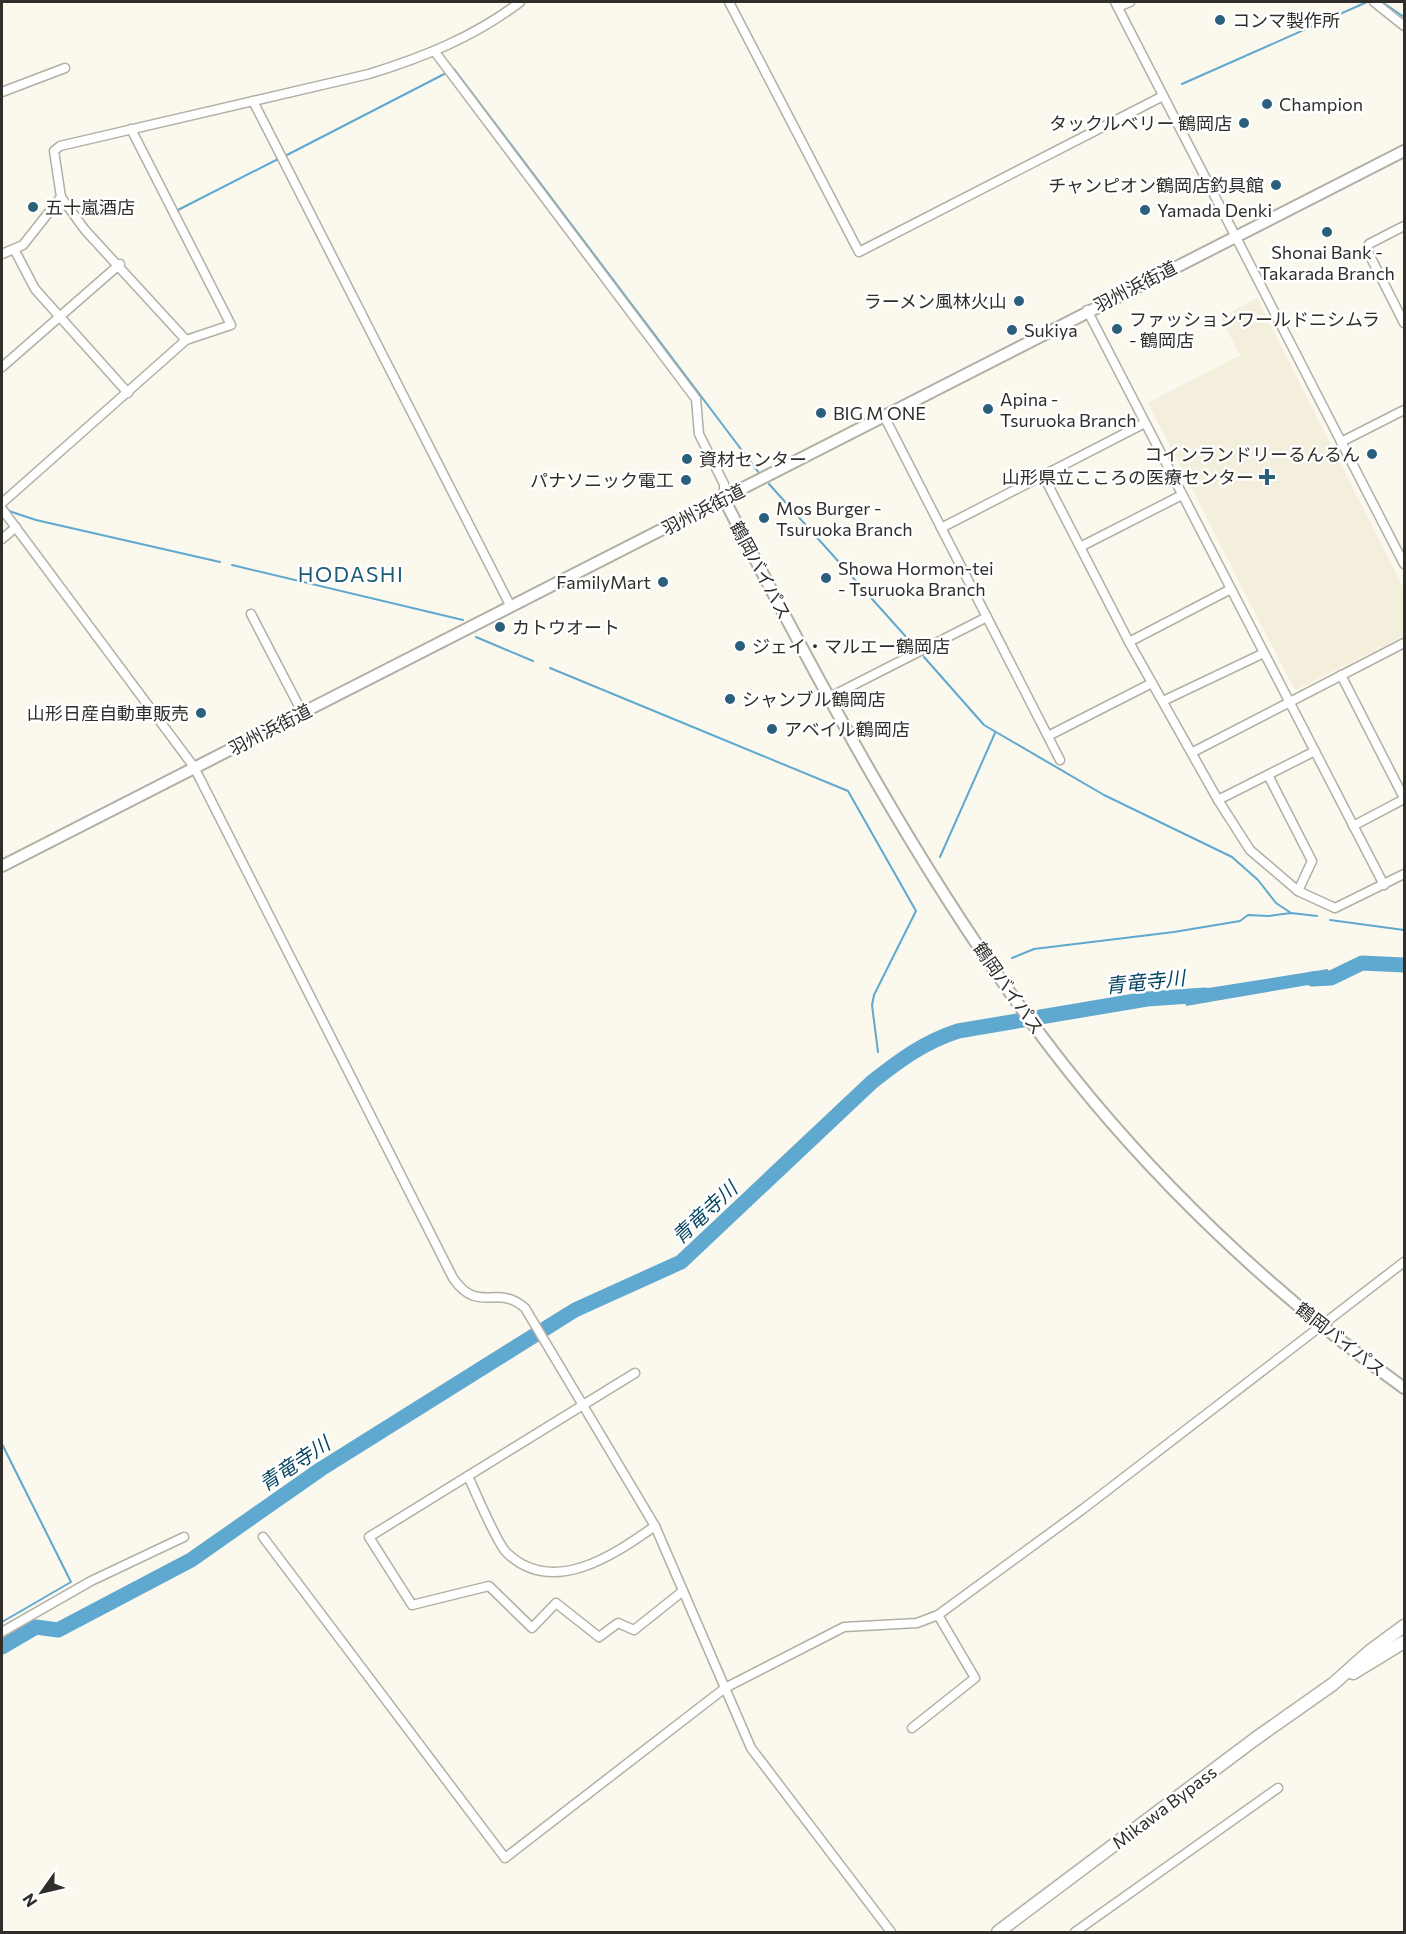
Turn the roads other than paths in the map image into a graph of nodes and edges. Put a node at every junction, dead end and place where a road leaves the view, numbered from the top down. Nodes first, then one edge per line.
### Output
1 (520, 2) edge
2 (729, 2) edge
3 (1130, 2) edge
4 (1374, 2) edge
5 (1117, 4) edge
6 (1404, 26) edge
7 (435, 52) junction
8 (65, 68) dead end
9 (2, 92) edge
10 (1163, 96) junction
11 (253, 101) junction
12 (131, 129) junction
13 (1404, 151) edge
14 (61, 197) junction
15 (1404, 226) edge
16 (1235, 236) junction
17 (14, 249) junction
18 (2, 254) edge
19 (120, 264) junction
20 (1087, 310) junction
21 (59, 316) junction
22 (1404, 322) edge
23 (186, 340) junction
24 (2, 366) edge
25 (128, 393) junction
26 (1404, 410) edge
27 (884, 416) junction
28 (1145, 423) junction
29 (1341, 442) junction
30 (1043, 475) junction
31 (1182, 495) junction
32 (724, 499) junction
33 (2, 504) edge
34 (16, 526) junction
35 (941, 528) junction
36 (2, 539) edge
37 (1080, 547) junction
38 (1404, 564) edge
39 (1231, 589) junction
40 (510, 605) junction
41 (251, 614) dead end
42 (987, 617) junction
43 (1129, 642) junction
44 (1404, 643) edge
45 (1264, 653) junction
46 (1341, 675) junction
47 (1152, 682) junction
48 (828, 698) junction
49 (1163, 701) junction
50 (1289, 702) junction
51 (302, 712) junction
52 (1048, 736) junction
53 (1314, 751) junction
54 (1193, 752) junction
55 (1060, 760) dead end
56 (194, 767) junction
57 (1268, 775) junction
58 (1404, 798) edge
59 (1218, 800) junction
60 (1353, 826) junction
61 (2, 866) edge
62 (1404, 874) edge
63 (1384, 885) junction
64 (1298, 891) junction
65 (1404, 1262) edge
66 (1321, 1326) junction
67 (635, 1373) dead end
68 (1404, 1388) edge
69 (582, 1407) junction
70 (468, 1476) junction
71 (655, 1526) junction
72 (184, 1537) dead end
73 (263, 1537) dead end
74 (683, 1591) junction
75 (938, 1616) junction
76 (1404, 1626) edge
77 (2, 1632) edge
78 (1404, 1642) edge
79 (1404, 1650) edge
80 (1378, 1660) junction
81 (1333, 1684) junction
82 (725, 1688) junction
83 (912, 1728) dead end
84 (1278, 1788) dead end
85 (891, 1932) edge
86 (998, 1932) edge
87 (1075, 1932) edge

1 - 7 street
2 - 10 street
3 - 5 street
4 - 6 street
5 - 10 street
7 - 11 street
7 - 32 street
8 - 9 street
10 - 16 street
11 - 12 street
11 - 40 street
12 - 14 street
12 - 23 street
13 - 16 main road, 羽州浜街道
14 - 17 street
14 - 19 street
15 - 22 street
16 - 20 main road, 羽州浜街道
16 - 29 street
17 - 18 street
17 - 21 street
19 - 21 street
19 - 23 street
20 - 27 main road, 羽州浜街道
20 - 28 street
21 - 24 street
21 - 25 street
23 - 25 street
25 - 33 street
26 - 29 street
27 - 32 main road, 羽州浜街道
27 - 35 street
28 - 30 street
28 - 31 street
29 - 38 street
30 - 35 street
30 - 37 street
31 - 37 street
31 - 39 street
32 - 40 main road, 羽州浜街道
32 - 48 main road, 鶴岡バイパス
33 - 34 street
34 - 36 street
34 - 56 street
35 - 42 street
37 - 43 street
39 - 43 street
39 - 45 street
40 - 51 main road, 羽州浜街道
41 - 51 street
42 - 48 street
42 - 52 street
43 - 47 street
44 - 46 street
45 - 49 street
45 - 50 street
46 - 50 street
46 - 58 street
47 - 49 street
47 - 52 street
48 - 66 main road, 鶴岡バイパス
49 - 54 street
50 - 53 street
50 - 54 street
51 - 56 main road, 羽州浜街道
52 - 55 street
53 - 57 street
53 - 60 street
54 - 59 street
56 - 61 main road, 羽州浜街道
56 - 69 street
57 - 59 street
57 - 64 street
58 - 60 street
59 - 64 street
60 - 63 street
62 - 63 street
63 - 64 street
65 - 66 street
66 - 68 main road, 鶴岡バイパス
66 - 75 street
67 - 69 street
69 - 70 street
69 - 71 street
70 - 71 street
70 - 74 street
71 - 74 street
72 - 77 street
73 - 82 street
74 - 82 street
75 - 82 street
75 - 83 street
76 - 81 highway, Mikawa Bypass
78 - 80 highway, Mikawa Bypass
79 - 80 highway
80 - 81 highway, Mikawa Bypass
81 - 86 highway, Mikawa Bypass
82 - 85 street
84 - 87 street

